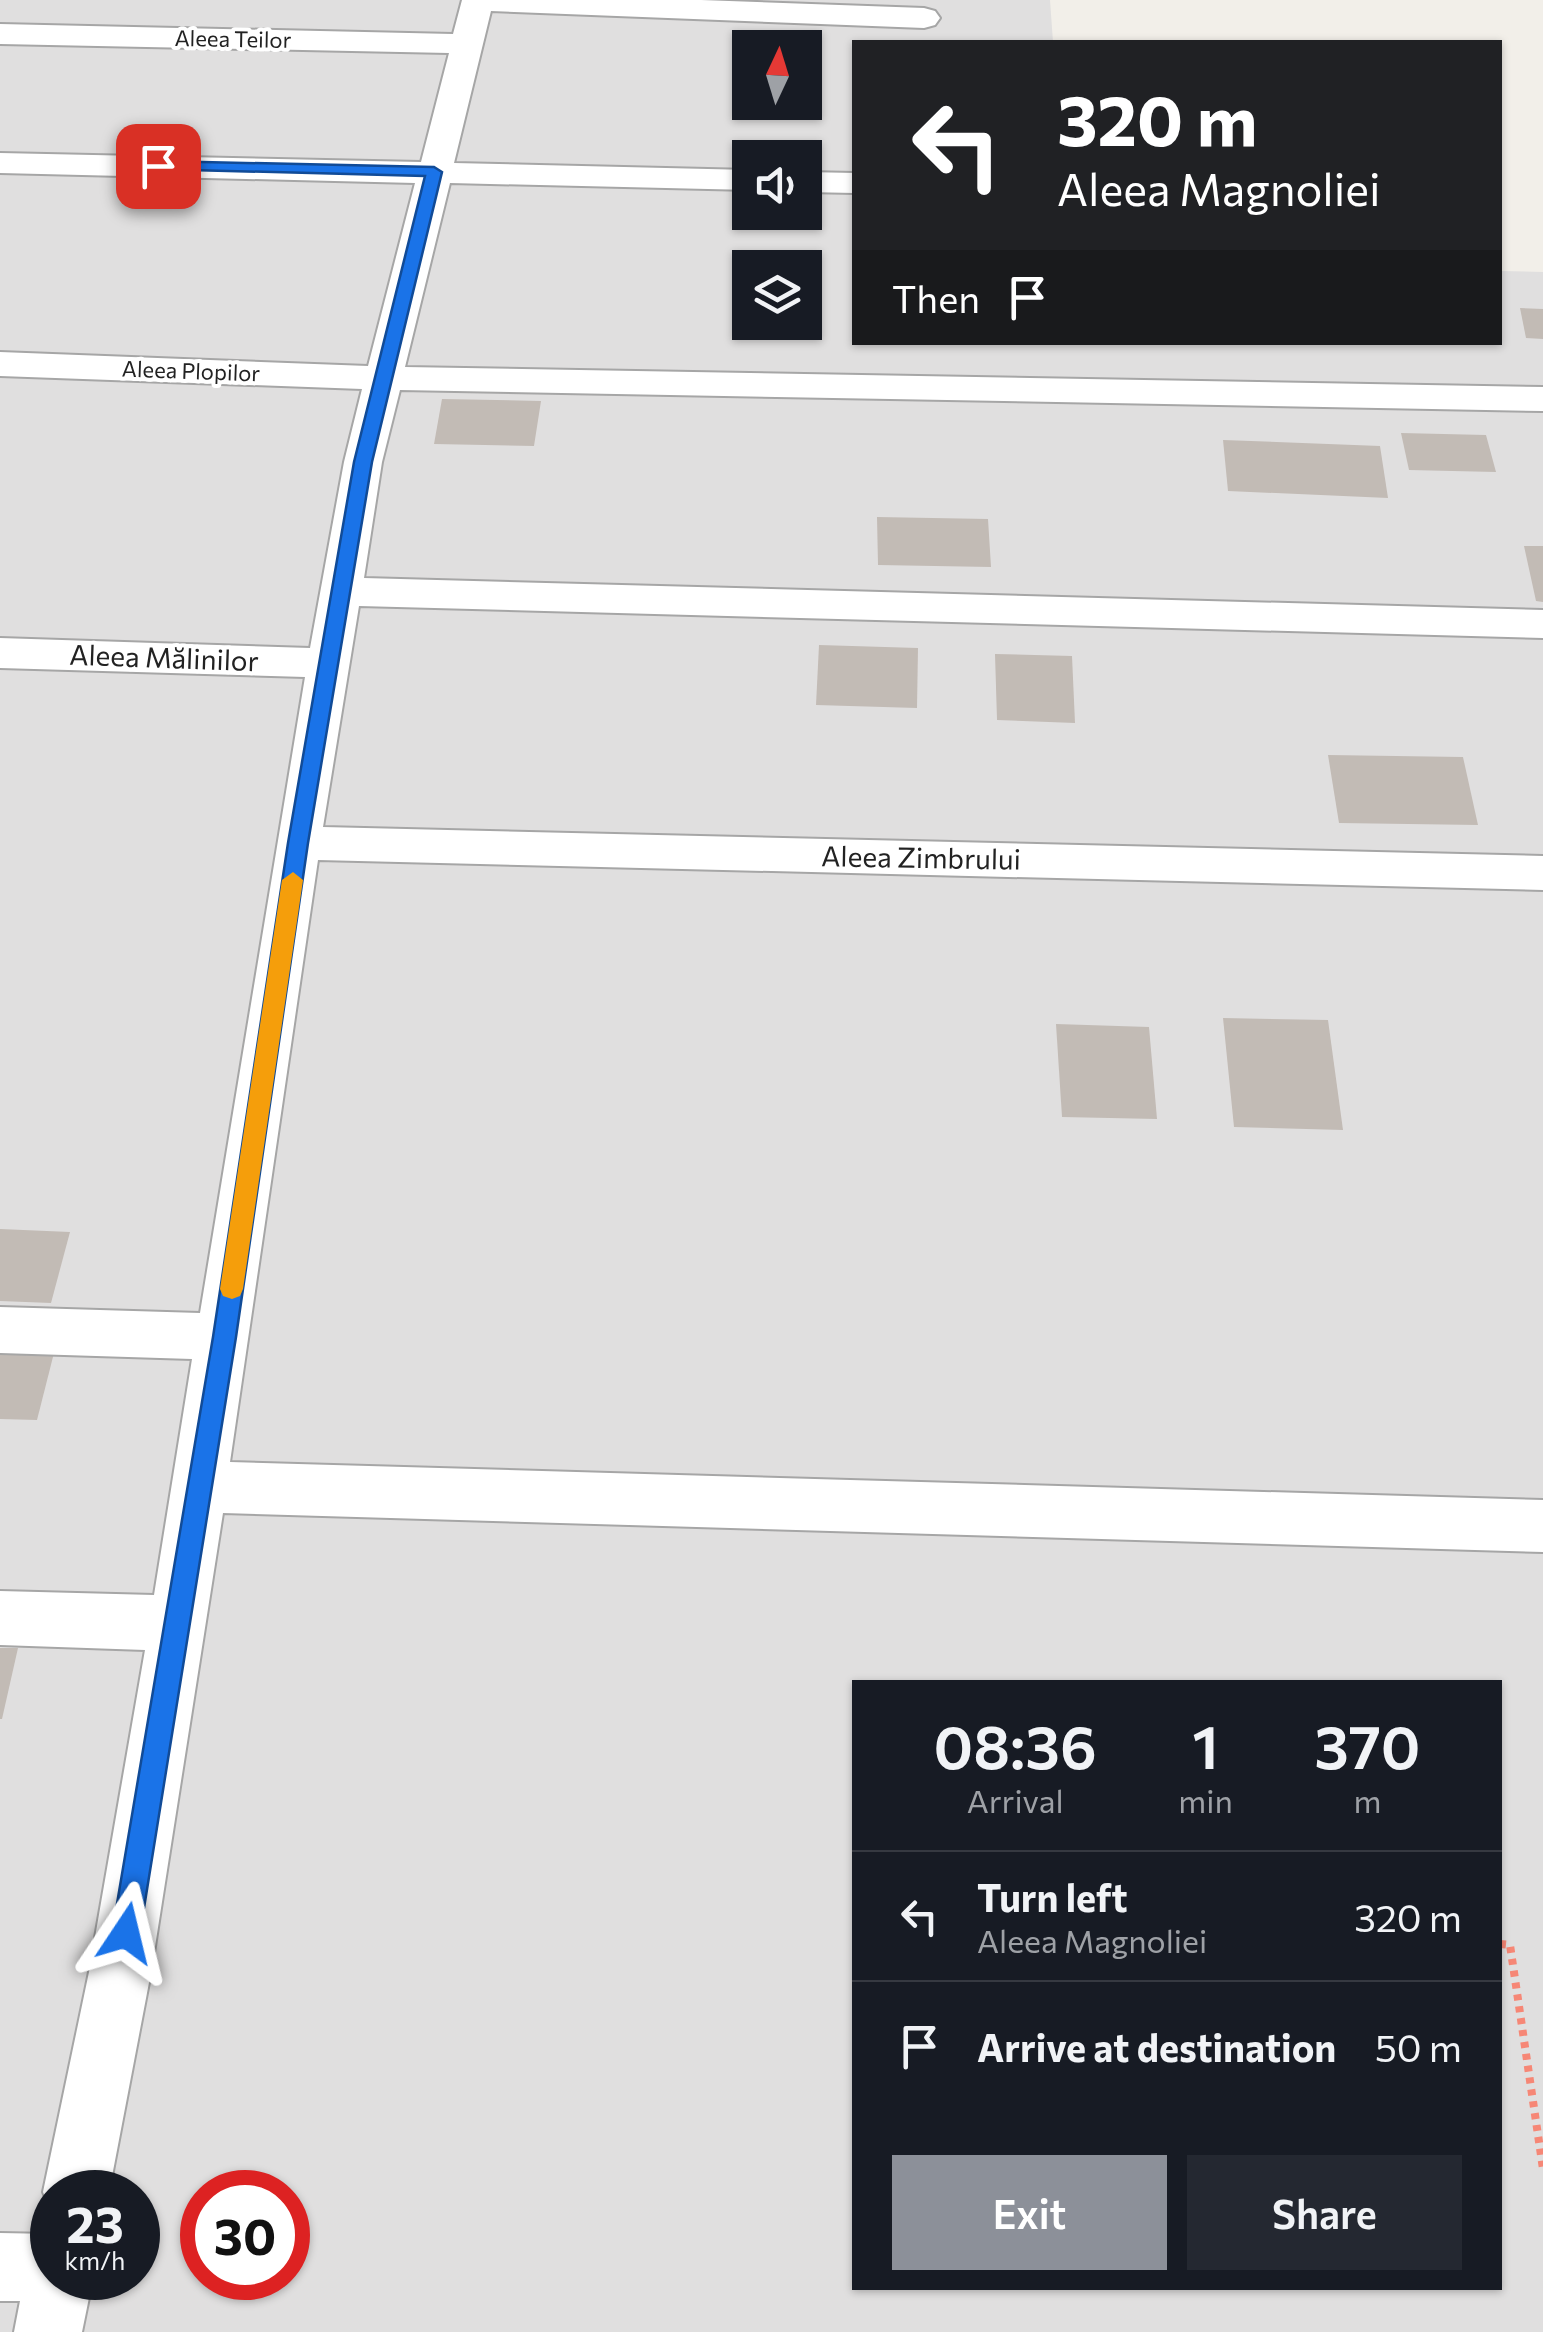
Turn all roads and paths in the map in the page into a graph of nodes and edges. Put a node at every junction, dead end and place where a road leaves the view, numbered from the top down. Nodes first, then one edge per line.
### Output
1 (474, 15) edge
2 (924, 18) dead end
3 (0, 34) edge
4 (0, 162) edge
5 (434, 172) junction
6 (732, 180) edge
7 (822, 182) edge
8 (852, 183) edge
9 (0, 364) edge
10 (381, 378) junction
11 (1543, 400) edge
12 (341, 590) junction
13 (1543, 624) edge
14 (0, 653) edge
15 (329, 663) junction
16 (298, 843) junction
17 (1543, 872) edge
18 (0, 1330) edge
19 (224, 1337) junction
20 (199, 1487) junction
21 (1543, 1526) edge
22 (0, 1618) edge
23 (178, 1623) junction
24 (1502, 1944) edge
25 (1543, 2169) edge
26 (80, 2170) edge
27 (0, 2267) edge
28 (30, 2268) edge
29 (55, 2300) edge
30 (48, 2332) edge

1 - 2 street, Aleea Teilor
1 - 3 street, Aleea Teilor
1 - 5 street
4 - 5 street
5 - 6 street
5 - 10 street
7 - 8 street
9 - 10 street, Aleea Plopilor
10 - 11 street, Aleea Plopilor
10 - 12 street
12 - 13 street
12 - 15 street
14 - 15 street, Aleea Mălinilor
15 - 16 street
16 - 17 street, Aleea Zimbrului
16 - 19 street
18 - 19 street
19 - 20 street
20 - 21 street
20 - 23 street
22 - 23 street
23 - 26 street
24 - 25 path
27 - 28 street
29 - 30 street

